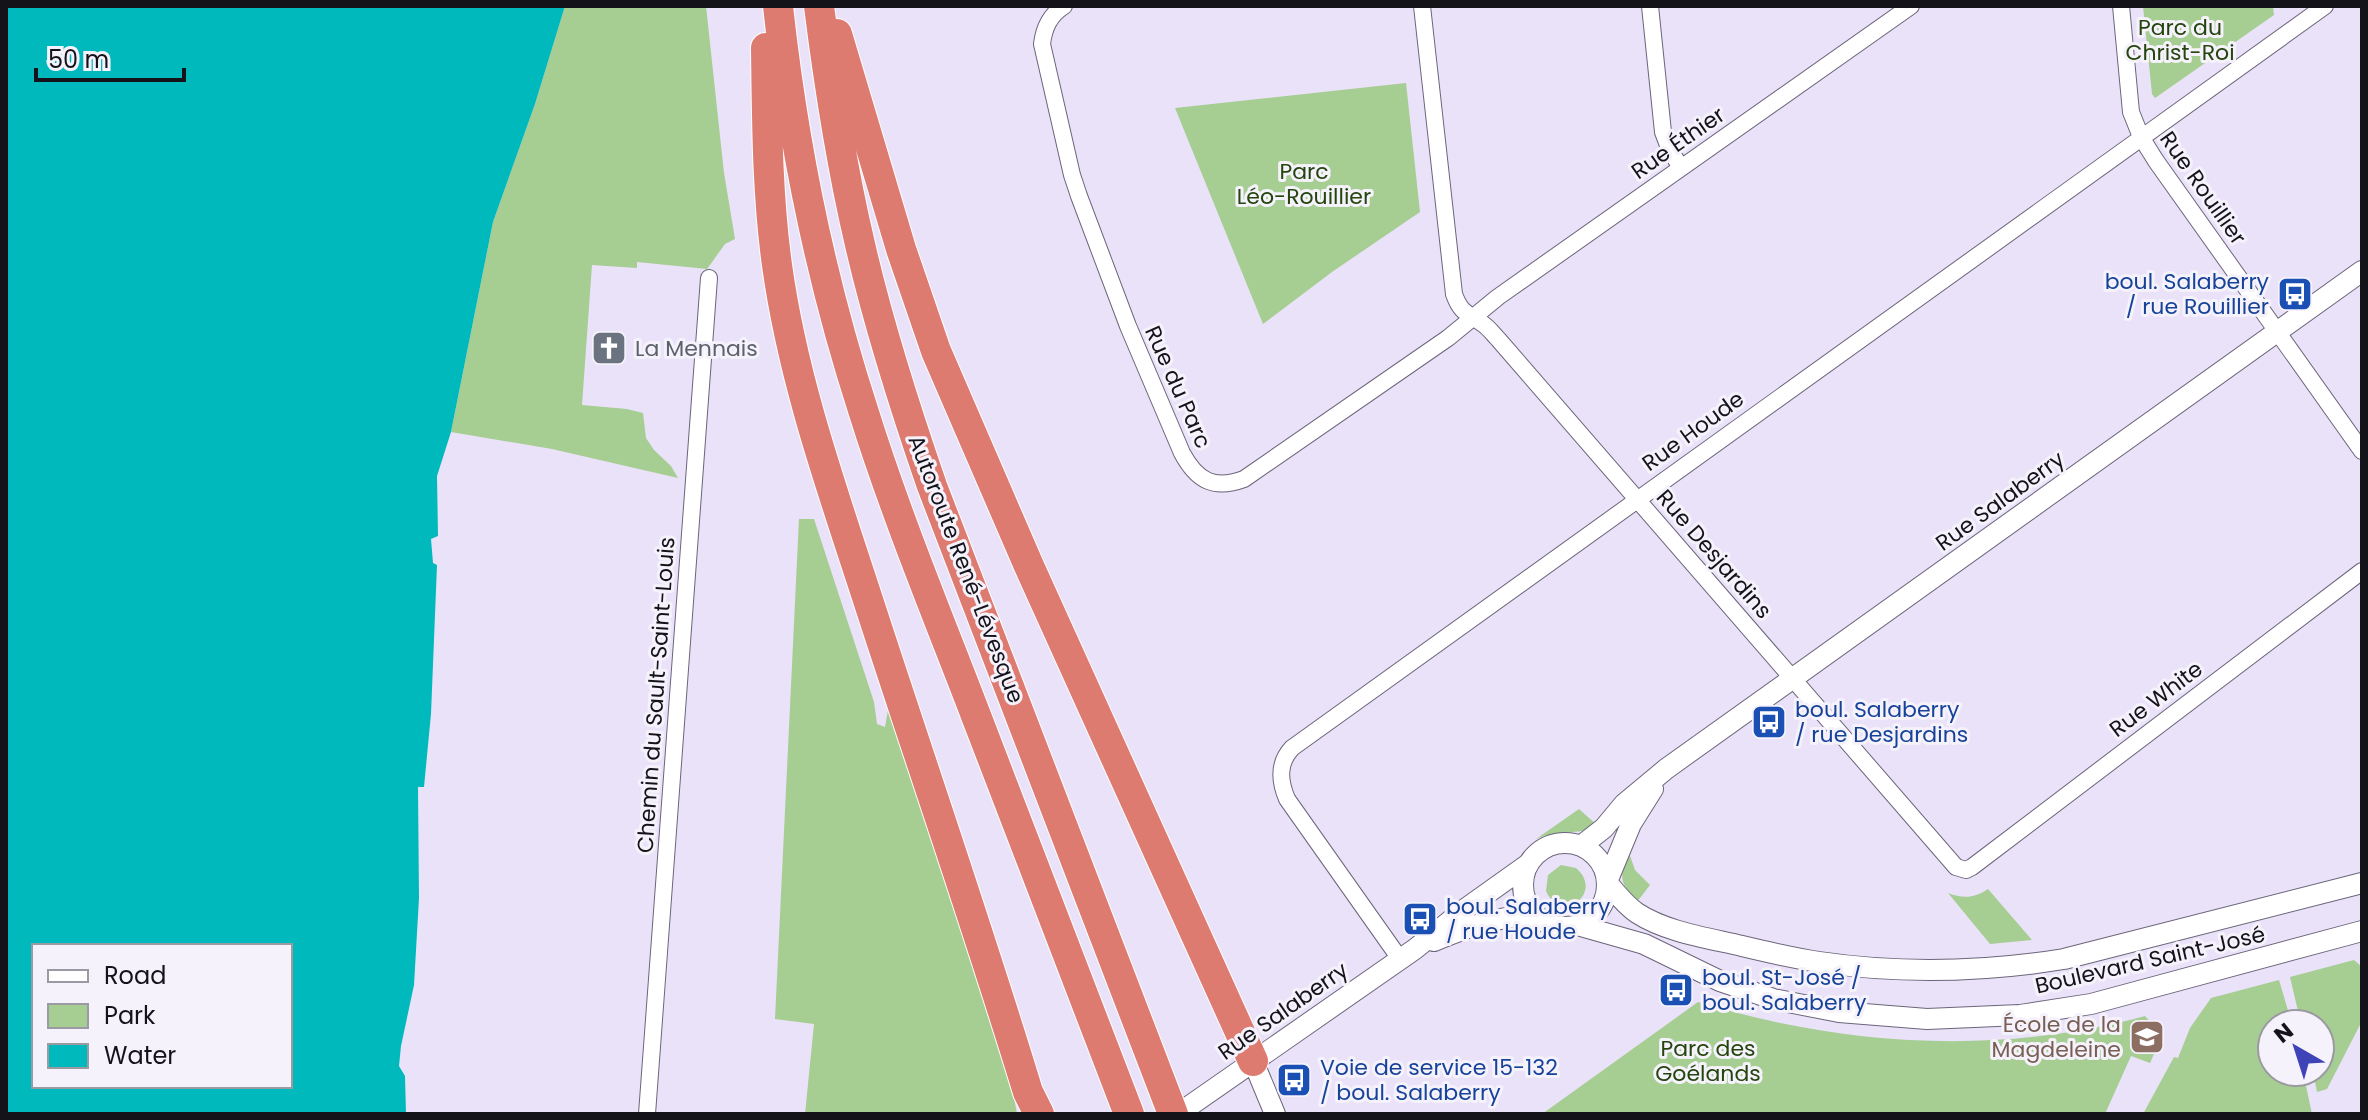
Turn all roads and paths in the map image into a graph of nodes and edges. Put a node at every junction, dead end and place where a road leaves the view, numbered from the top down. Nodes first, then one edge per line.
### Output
1 (766, 6) edge
2 (778, 6) edge
3 (819, 6) edge
4 (829, 6) edge
5 (1064, 6) edge
6 (1422, 6) edge
7 (1650, 6) edge
8 (1911, 6) edge
9 (2121, 6) edge
10 (2325, 6) edge
11 (1890, 12) edge
12 (2141, 137) junction
13 (1681, 168) junction
14 (2362, 271) edge
15 (709, 278) dead end
16 (1472, 318) junction
17 (2277, 333) junction
18 (2362, 451) edge
19 (1637, 498) junction
20 (2362, 571) edge
21 (1792, 679) junction
22 (1666, 769) junction
23 (1581, 846) junction
24 (1976, 863) joint
25 (1527, 865) junction
26 (1607, 882) junction
27 (2362, 883) edge
28 (1536, 916) junction
29 (1577, 925) junction
30 (2362, 931) edge
31 (1408, 954) junction
32 (1253, 1061) junction
33 (1032, 1107) edge
34 (647, 1114) edge
35 (1129, 1114) edge
36 (1176, 1114) edge
37 (1275, 1114) edge

1 - 33 highway
2 - 35 highway, Autoroute René-Lévesque
3 - 36 highway, Autoroute René-Lévesque
4 - 32 highway
5 - 16 street, Rue du Parc
6 - 16 street, Rue Desjardins
7 - 13 street
8 - 11 street, Rue Éthier
9 - 12 street, Rue Rouillier
10 - 12 street, Rue Houde
11 - 13 street, Rue Éthier
12 - 17 street, Rue Rouillier
12 - 19 street, Rue Houde
13 - 16 street, Rue Éthier
14 - 17 street, Rue Salaberry
15 - 34 street, Chemin du Sault-Saint-Louis
16 - 19 street, Rue Desjardins
17 - 18 street, Rue Rouillier
17 - 21 street, Rue Salaberry
19 - 21 street, Rue Desjardins
19 - 31 street, Rue Houde
20 - 24 street, Rue White
21 - 22 street, Rue Salaberry
21 - 24 street, Rue Desjardins
22 - 23 street, Rue Salaberry
22 - 26 street, Rue Salaberry
23 - 25 street
23 - 26 street
25 - 28 street
25 - 31 street, Rue Salaberry
26 - 27 street, Boulevard Saint-José
26 - 29 street
28 - 29 street
28 - 31 street, Rue Salaberry
29 - 30 street, Boulevard Saint-José
31 - 32 street, Rue Salaberry
32 - 36 street, Rue Salaberry
32 - 37 street

